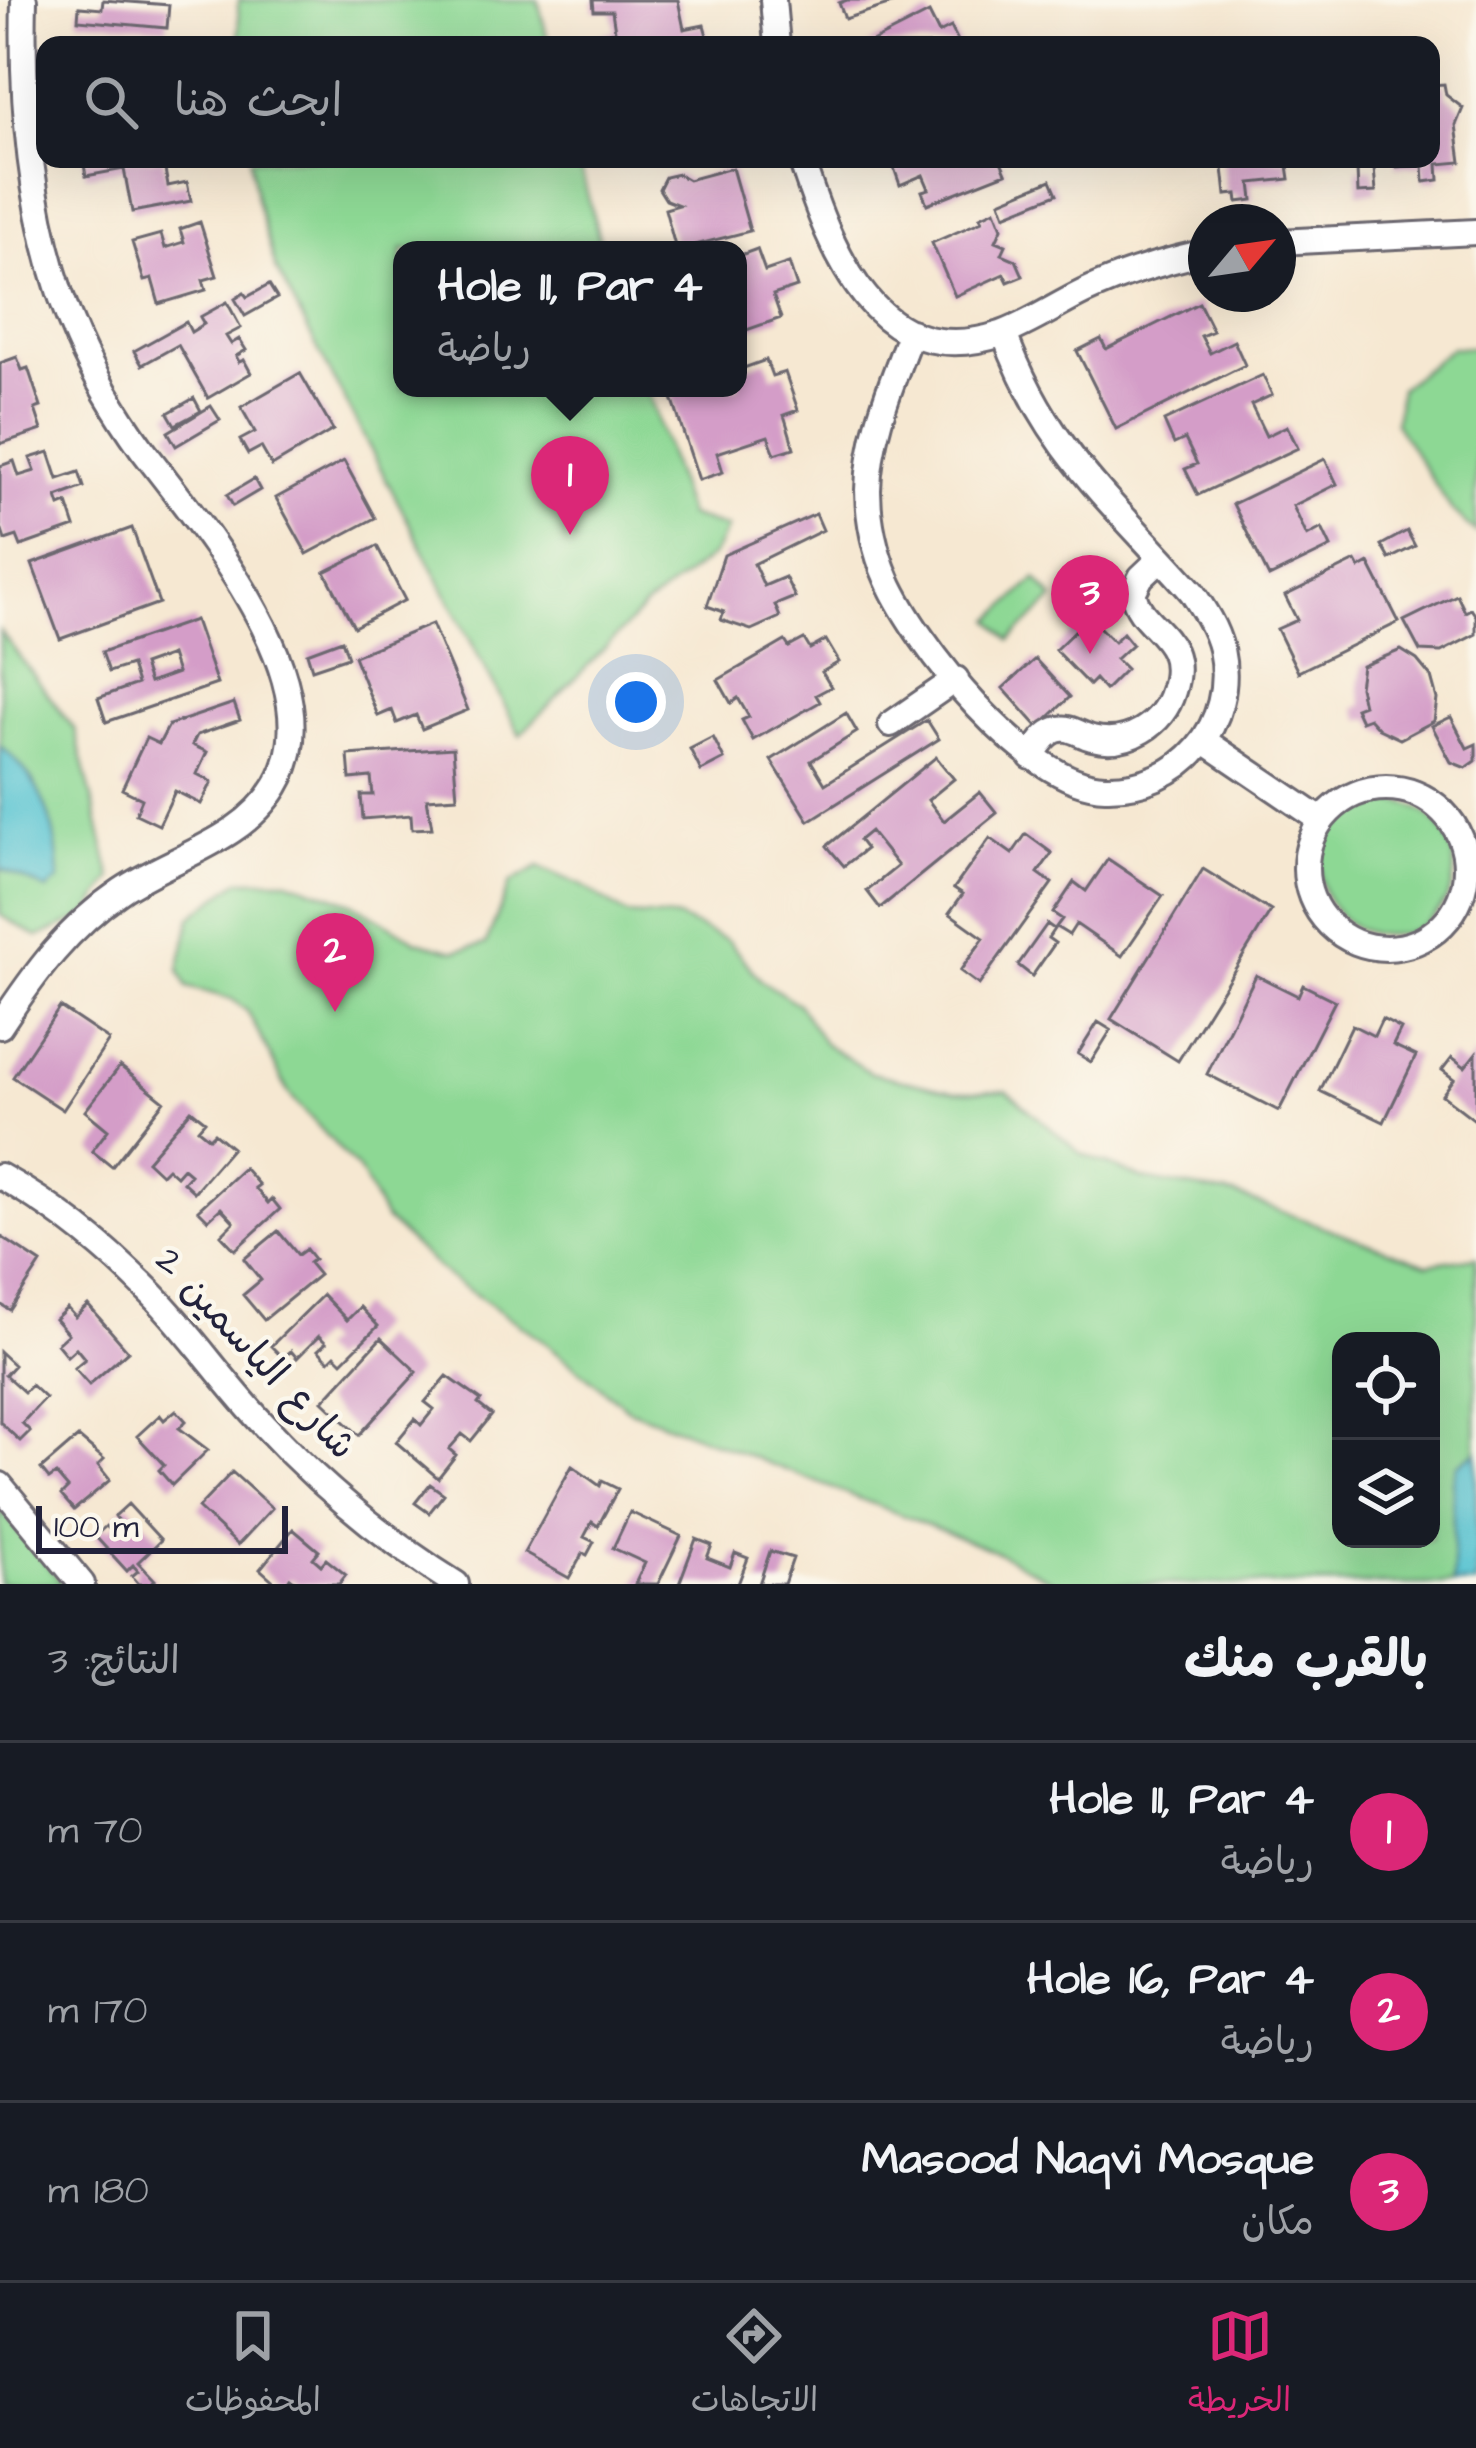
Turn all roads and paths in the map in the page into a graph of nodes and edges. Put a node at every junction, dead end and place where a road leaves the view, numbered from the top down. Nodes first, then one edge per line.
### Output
1 (24, 0) edge
2 (773, 0) edge
3 (777, 36) edge
4 (804, 168) edge
5 (1476, 232) edge
6 (1296, 241) edge
7 (1188, 257) edge
8 (911, 332) junction
9 (1004, 333) junction
10 (1161, 558) junction
11 (956, 679) junction
12 (891, 724) dead end
13 (1206, 742) junction
14 (1031, 757) junction
15 (1321, 820) junction
16 (0, 1026) edge
17 (0, 1176) edge
18 (0, 1485) edge
19 (82, 1584) edge
20 (456, 1584) edge

1 - 16 street
2 - 3 street
4 - 8 street
5 - 6 street
7 - 9 street
8 - 9 street
8 - 11 street
9 - 10 street
10 - 13 street
10 - 14 street
11 - 12 street
11 - 14 street
13 - 14 street
13 - 15 street
15 - 15 street
17 - 20 street, شارع الياسمين 2
18 - 19 street

